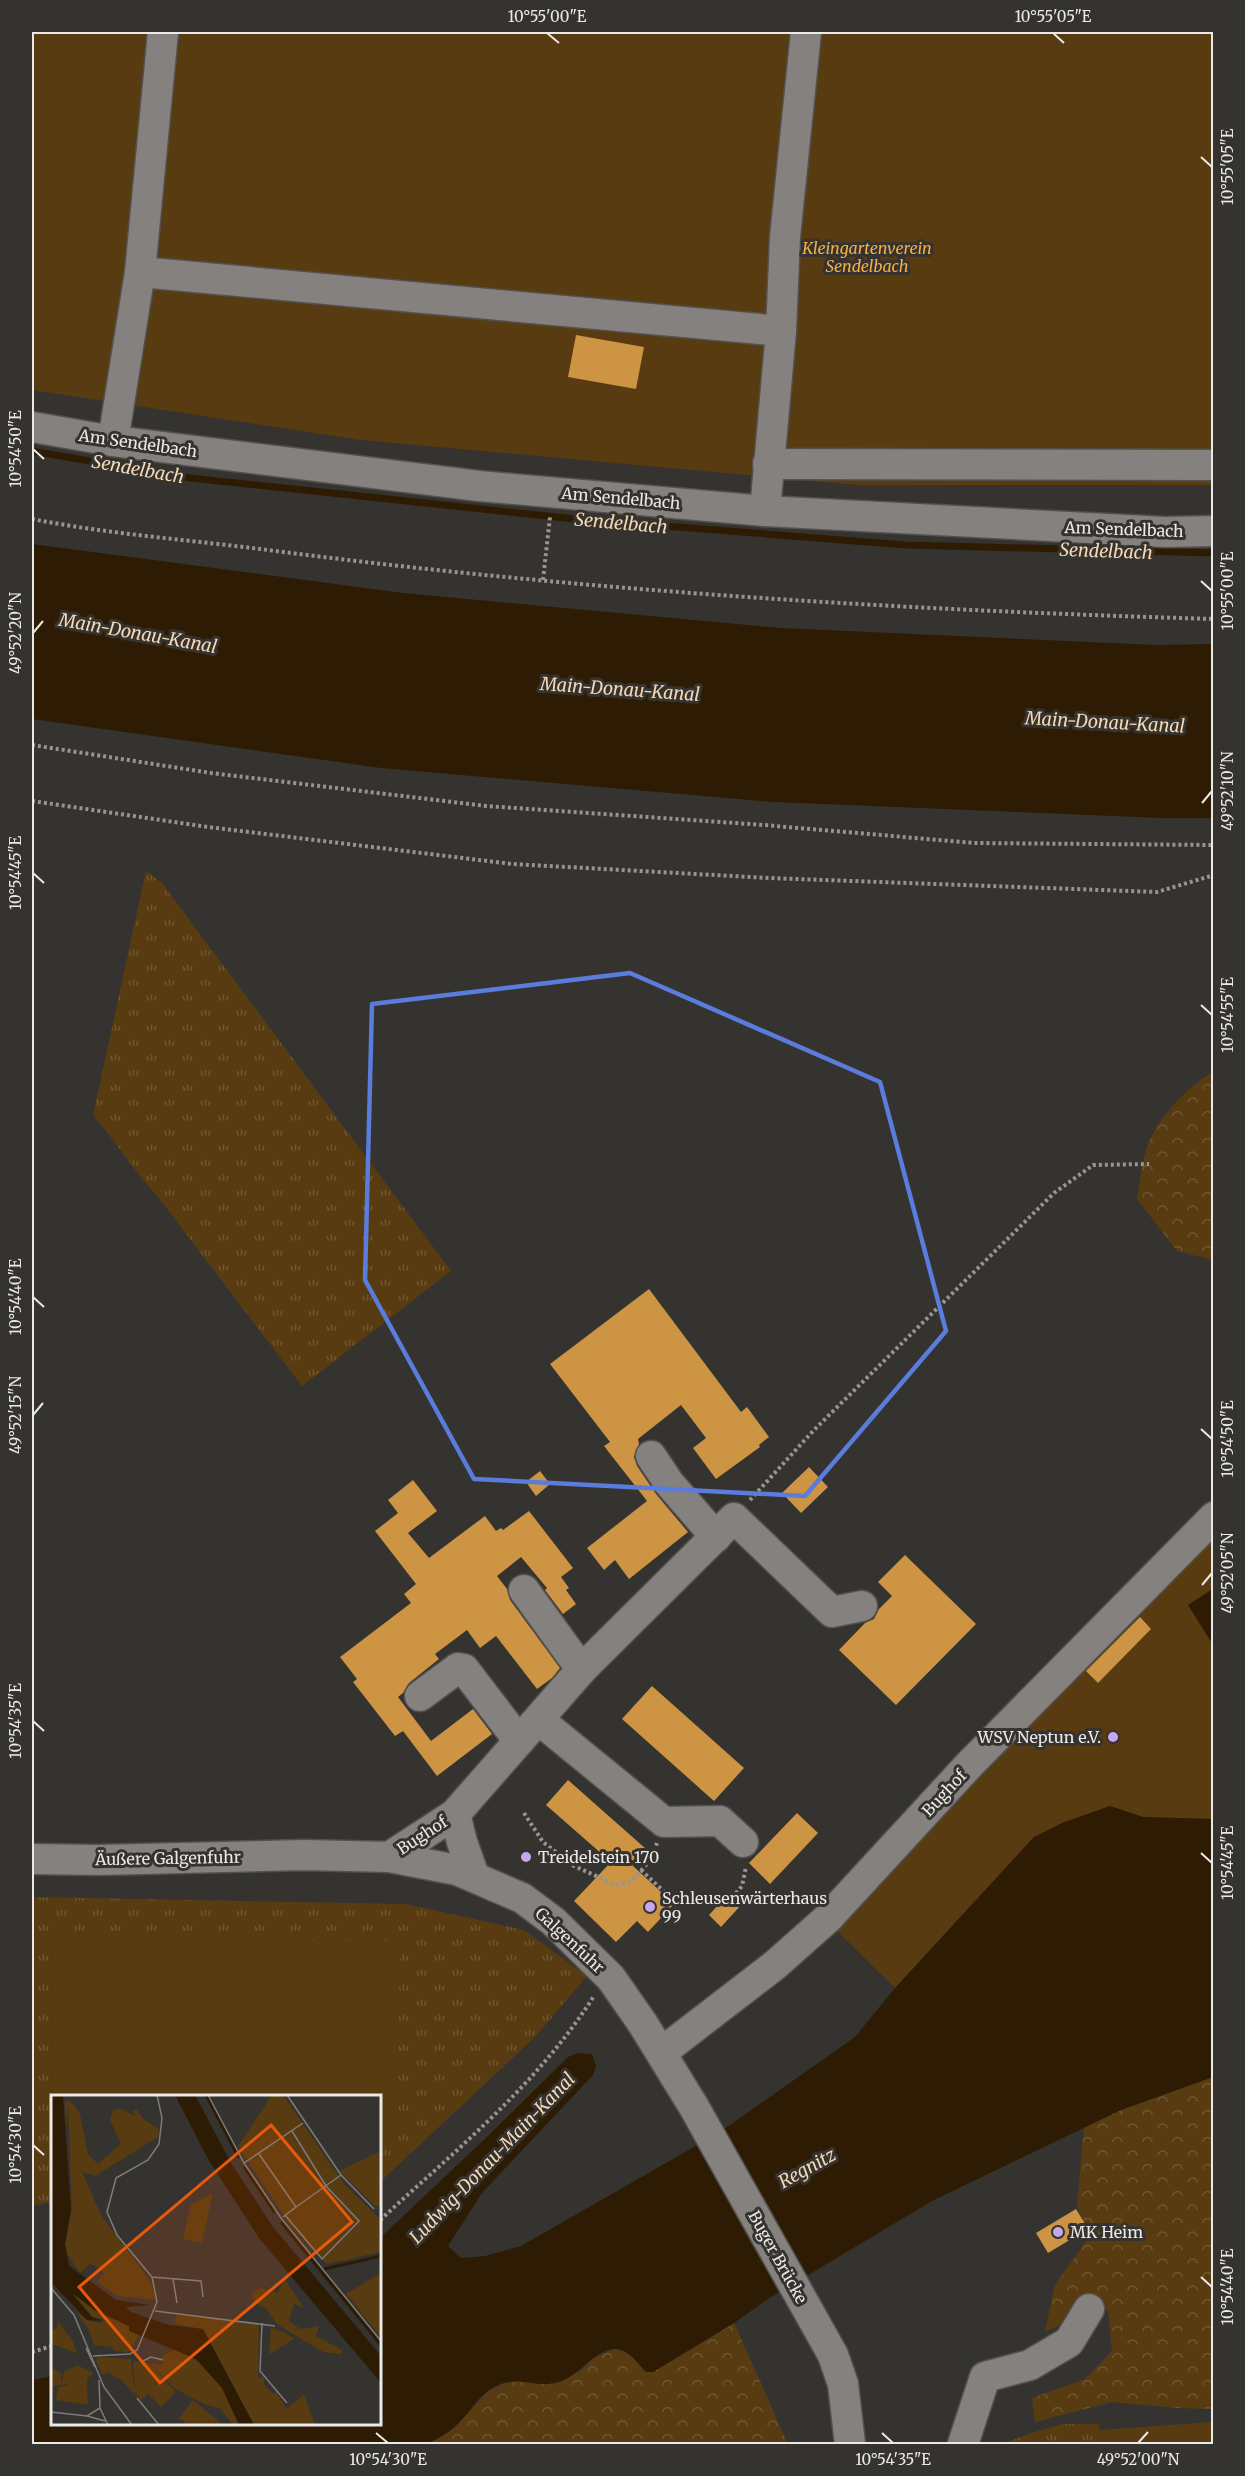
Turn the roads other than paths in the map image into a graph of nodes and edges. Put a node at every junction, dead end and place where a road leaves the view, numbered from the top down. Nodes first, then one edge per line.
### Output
1 (163, 32) edge
2 (806, 32) edge
3 (140, 272) junction
4 (781, 331) junction
5 (32, 427) edge
6 (113, 441) junction
7 (768, 464) junction
8 (1214, 465) edge
9 (765, 511) junction
10 (1214, 531) edge
11 (651, 1456) dead end
12 (1214, 1517) edge
13 (725, 1527) junction
14 (524, 1590) dead end
15 (861, 1606) dead end
16 (583, 1668) junction
17 (420, 1696) dead end
18 (529, 1730) junction
19 (455, 1814) junction
20 (743, 1842) road end
21 (304, 1855) joint
22 (389, 1857) junction
23 (32, 1859) edge
24 (474, 1876) junction
25 (662, 2052) junction
26 (693, 2108) joint
27 (1089, 2309) dead end
28 (850, 2445) edge
29 (963, 2445) edge

1 - 3 street
2 - 4 street
3 - 4 street
3 - 6 street
4 - 7 street
5 - 6 street, Am Sendelbach
6 - 9 street, Am Sendelbach
7 - 8 street
7 - 9 street
9 - 10 street, Am Sendelbach
11 - 13 street
12 - 25 street, Bughof
13 - 15 street
13 - 16 street, Bughof
14 - 16 street
16 - 18 street, Bughof
17 - 18 street
18 - 19 street, Bughof
18 - 20 street
19 - 22 street, Bughof
19 - 24 street, Bughof
21 - 22 street, Galgenfuhr
21 - 23 street, Äußere Galgenfuhr
22 - 24 street, Galgenfuhr
24 - 25 street, Galgenfuhr
25 - 26 street, Galgenfuhr
26 - 28 street, Buger Brücke
27 - 29 street

